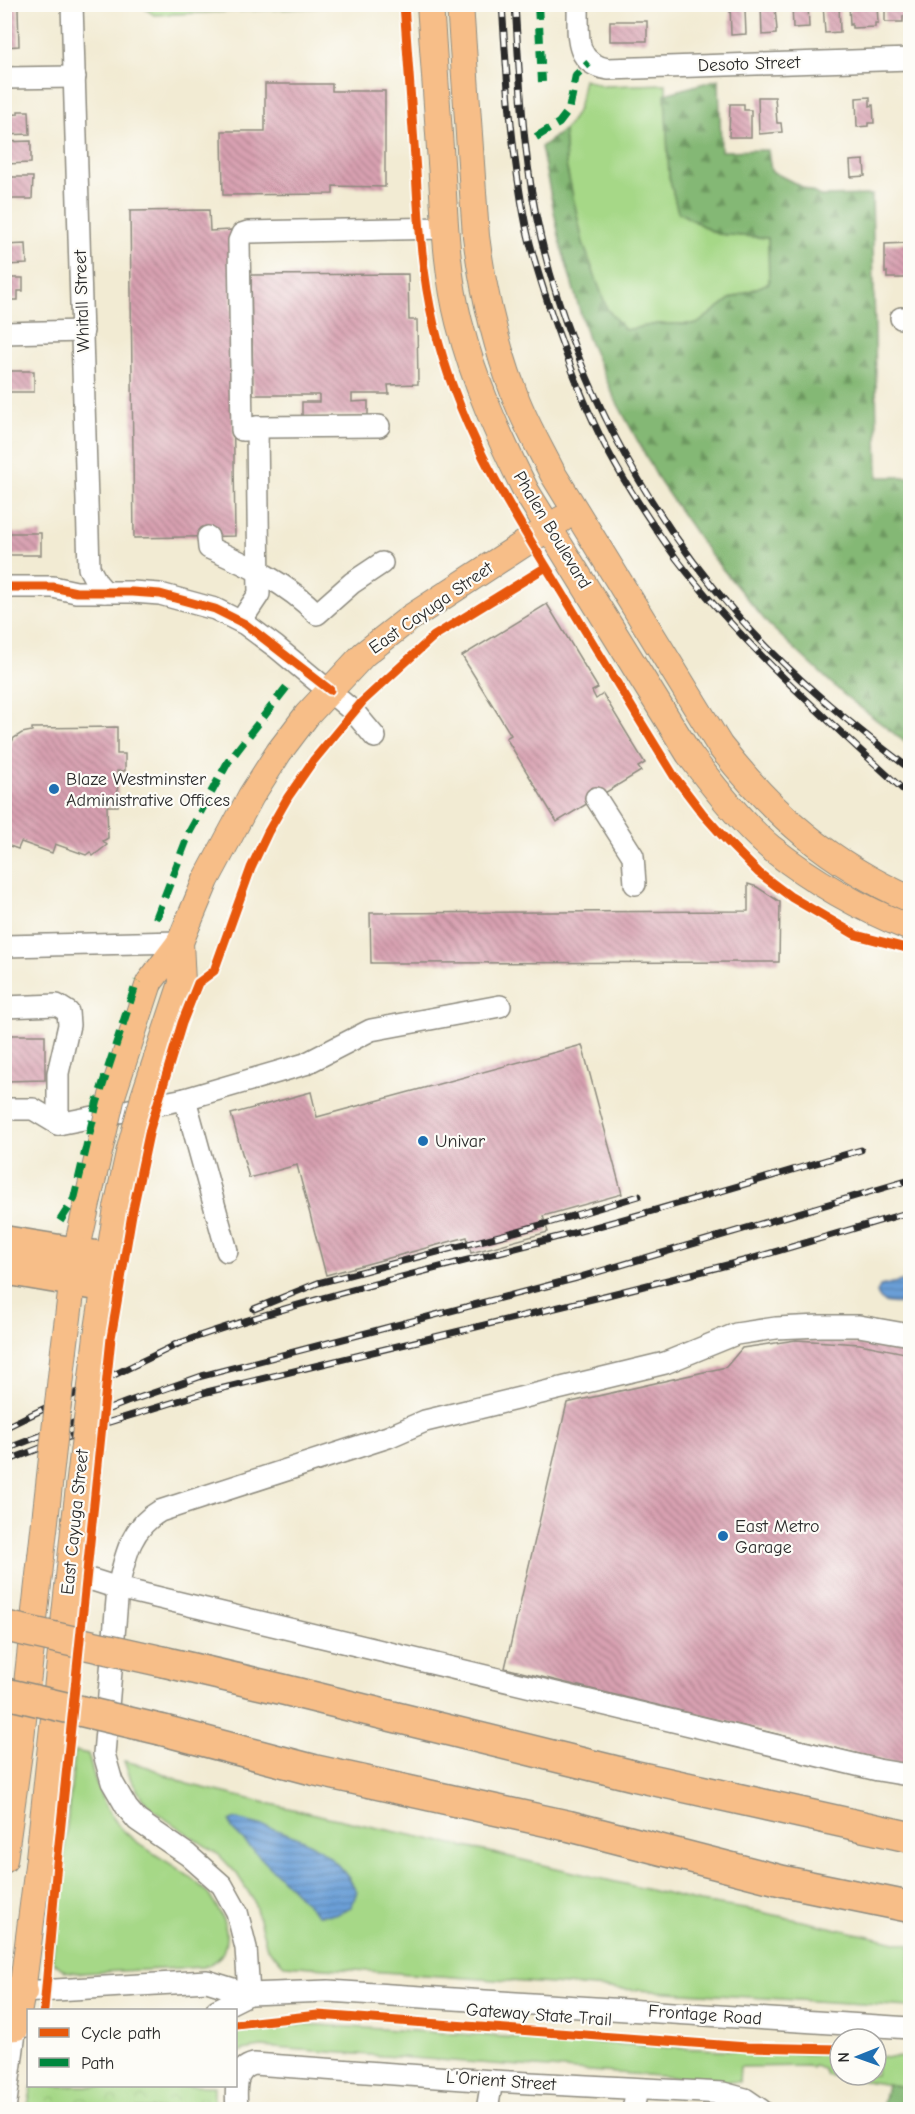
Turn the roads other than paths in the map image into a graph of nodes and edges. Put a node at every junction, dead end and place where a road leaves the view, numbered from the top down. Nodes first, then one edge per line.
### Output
1 (72, 4) edge
2 (430, 4) edge
3 (460, 4) edge
4 (578, 4) edge
5 (910, 58) edge
6 (75, 77) junction
7 (4, 78) edge
8 (445, 228) junction
9 (83, 331) junction
10 (4, 333) edge
11 (379, 426) dead end
12 (244, 429) junction
13 (576, 511) junction
14 (549, 527) junction
15 (208, 537) dead end
16 (382, 563) dead end
17 (259, 571) junction
18 (4, 587) edge
19 (105, 592) junction
20 (241, 621) junction
21 (330, 690) junction
22 (375, 737) dead end
23 (596, 798) dead end
24 (635, 884) dead end
25 (910, 898) edge
26 (910, 928) edge
27 (180, 942) junction
28 (4, 946) edge
29 (500, 1006) dead end
30 (4, 1007) edge
31 (185, 1099) junction
32 (4, 1109) edge
33 (58, 1124) junction
34 (4, 1241) edge
35 (227, 1251) dead end
36 (75, 1267) junction
37 (4, 1269) edge
38 (106, 1272) junction
39 (910, 1335) edge
40 (69, 1575) junction
41 (118, 1588) junction
42 (4, 1616) edge
43 (4, 1626) edge
44 (45, 1635) junction
45 (4, 1694) edge
46 (45, 1703) junction
47 (4, 1704) edge
48 (910, 1773) edge
49 (910, 1837) edge
50 (4, 1860) edge
51 (910, 1907) edge
52 (14, 1992) edge
53 (249, 1994) junction
54 (218, 2009) edge
55 (16, 2026) edge
56 (910, 2028) edge
57 (492, 2081) junction
58 (635, 2099) edge
59 (759, 2108) edge
60 (5, 2109) edge
61 (237, 2109) edge
62 (487, 2109) edge

1 - 6 street, Whitall Street
2 - 8 main road, Phalen Boulevard
3 - 13 main road, Phalen Boulevard
4 - 5 street, Desoto Street
6 - 7 street
6 - 9 street, Whitall Street
8 - 12 street
8 - 14 main road, Phalen Boulevard
9 - 10 street
9 - 19 street, Whitall Street
11 - 12 street
12 - 17 street
13 - 14 main road, East Cayuga Street
13 - 25 main road, Phalen Boulevard
14 - 21 main road, East Cayuga Street
14 - 26 main road, Phalen Boulevard
15 - 17 street
16 - 17 street
17 - 20 street
18 - 19 street
19 - 20 street
20 - 21 street
21 - 22 street
21 - 27 main road, East Cayuga Street
23 - 24 street
27 - 28 street
27 - 36 main road, East Cayuga Street, bridge
27 - 38 main road, East Cayuga Street, bridge
29 - 31 street
30 - 33 street
31 - 33 street
31 - 35 street
32 - 33 street
34 - 36 highway
36 - 37 highway
36 - 38 highway
36 - 50 main road, East Cayuga Street, bridge
38 - 40 main road, East Cayuga Street, bridge
39 - 41 street
40 - 41 street
40 - 52 main road, East Cayuga Street
41 - 48 street
41 - 53 street
42 - 44 highway, bridge
43 - 44 highway, bridge
44 - 49 highway, bridge
45 - 46 highway, bridge
46 - 47 highway, bridge
46 - 51 highway, bridge
52 - 53 street, Frontage Road
52 - 55 main road, East Cayuga Street
53 - 54 street, Frontage Road
53 - 56 street, Frontage Road
55 - 60 street, East Cayuga Street
57 - 58 street, L'Orient Street
57 - 61 street, L'Orient Street
57 - 62 street
58 - 59 street, L'Orient Street

